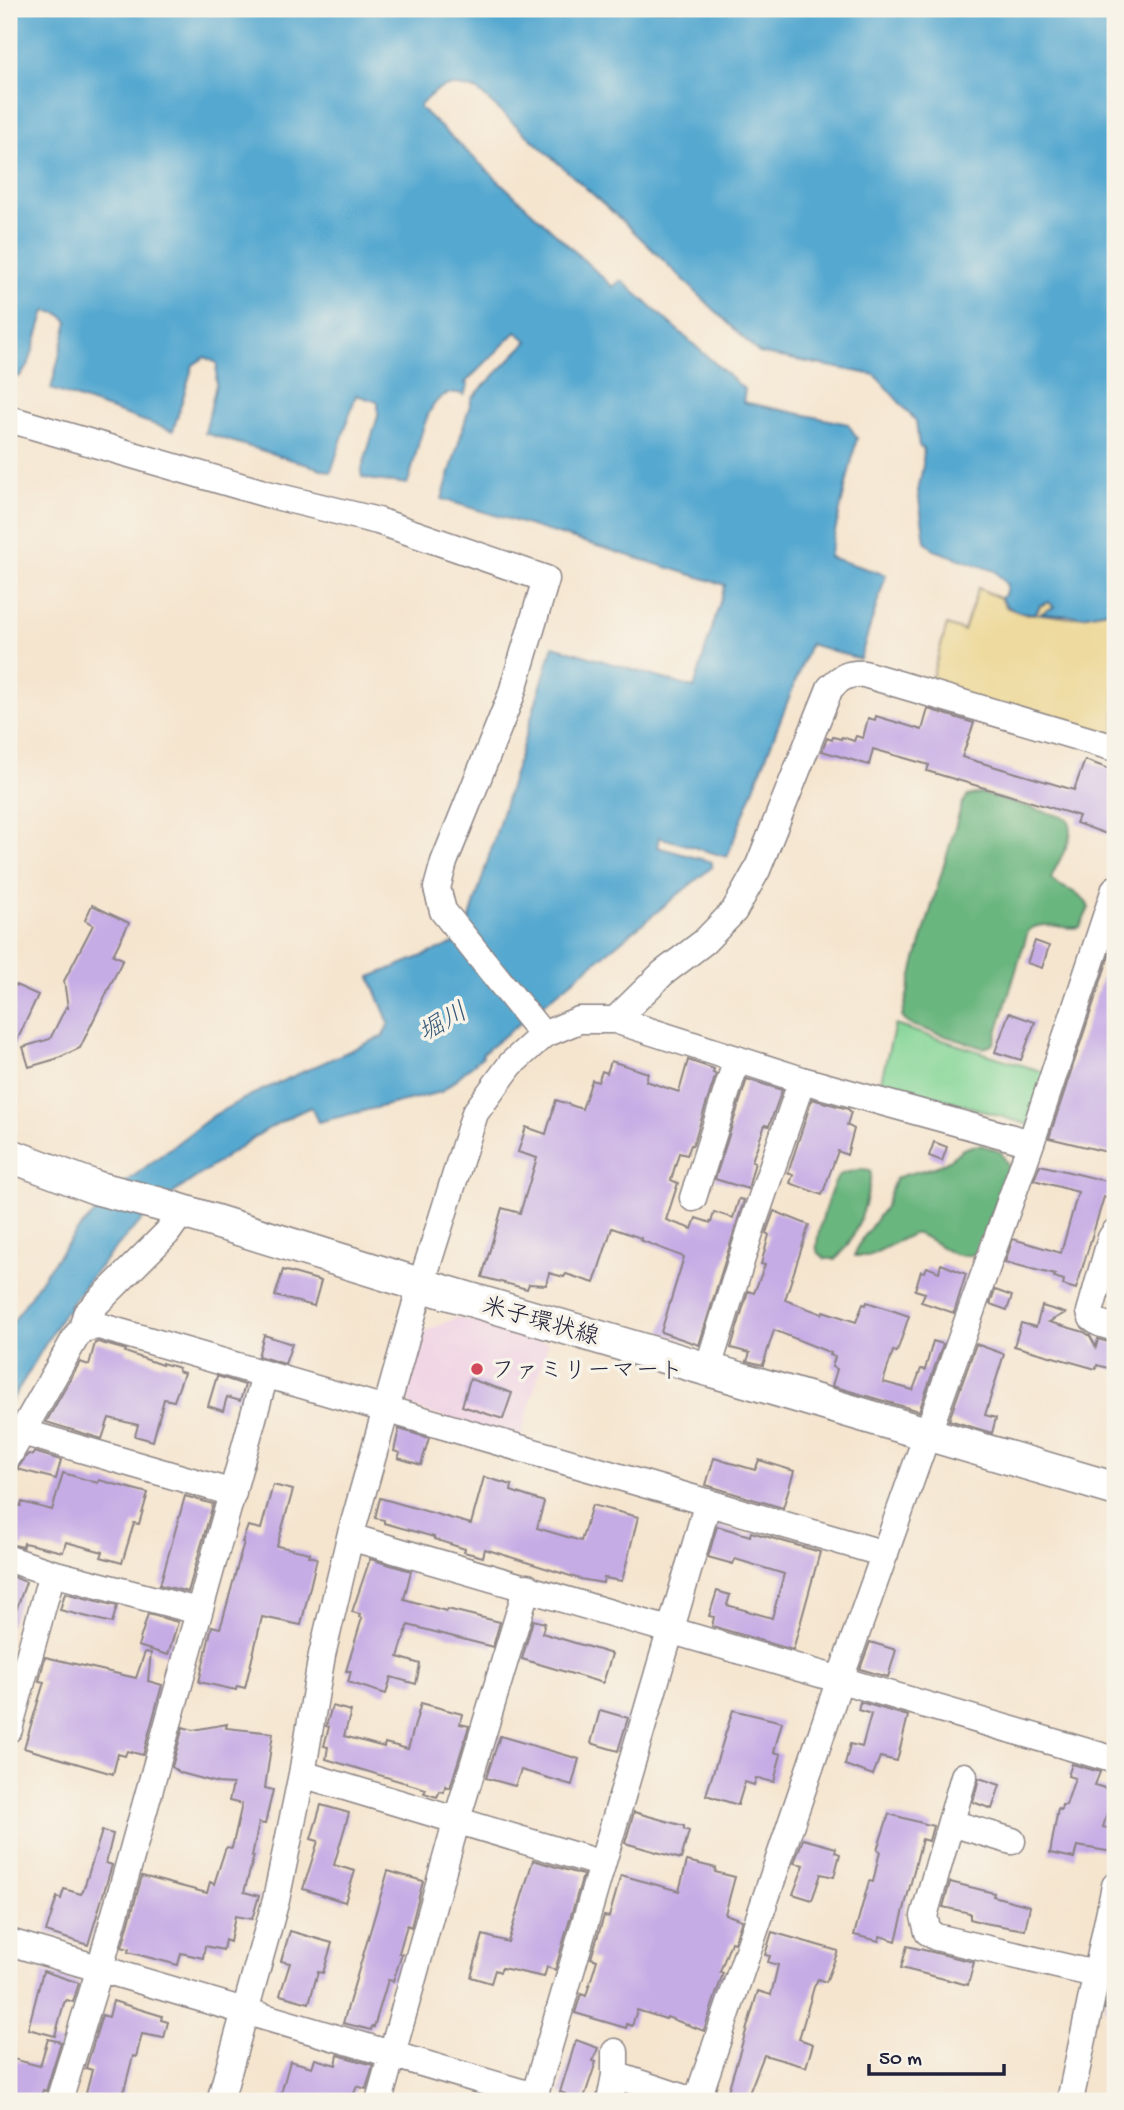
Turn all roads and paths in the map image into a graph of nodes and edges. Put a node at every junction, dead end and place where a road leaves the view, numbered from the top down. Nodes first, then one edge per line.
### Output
1 (9, 419) edge
2 (1115, 748) edge
3 (1115, 889) edge
4 (615, 1020) junction
5 (538, 1028) junction
6 (737, 1059) junction
7 (802, 1080) junction
8 (1031, 1143) junction
9 (9, 1155) edge
10 (693, 1198) dead end
11 (170, 1208) junction
12 (1115, 1232) edge
13 (421, 1285) junction
14 (1115, 1328) edge
15 (82, 1329) junction
16 (708, 1368) junction
17 (265, 1375) junction
18 (386, 1409) junction
19 (22, 1432) junction
20 (925, 1434) junction
21 (9, 1455) edge
22 (1115, 1489) edge
23 (233, 1493) junction
24 (708, 1502) junction
25 (350, 1536) junction
26 (885, 1554) junction
27 (9, 1559) edge
28 (52, 1573) junction
29 (527, 1587) junction
30 (198, 1611) junction
31 (672, 1630) junction
32 (840, 1679) junction
33 (9, 1729) edge
34 (1115, 1760) edge
35 (302, 1774) junction
36 (964, 1776) dead end
37 (457, 1819) junction
38 (951, 1823) junction
39 (1012, 1841) dead end
40 (602, 1864) junction
41 (1115, 1886) edge
42 (9, 1942) edge
43 (100, 1968) junction
44 (1095, 1974) junction
45 (244, 2012) junction
46 (393, 2053) junction
47 (534, 2099) edge
48 (59, 2101) edge
49 (220, 2101) edge
50 (379, 2101) edge
51 (610, 2101) edge
52 (695, 2101) edge
53 (1070, 2101) edge

1 - 5 street
2 - 4 street
3 - 8 street
4 - 5 street
4 - 6 street
5 - 13 street
6 - 7 street
6 - 10 street
7 - 8 street
7 - 16 street
8 - 20 street
9 - 11 main road, 米子環状線
11 - 13 main road, 米子環状線
11 - 15 street
12 - 14 street
13 - 16 main road, 米子環状線
13 - 18 street
15 - 17 street
15 - 19 street
16 - 20 main road, 米子環状線
17 - 18 street
17 - 23 street
18 - 24 street
18 - 25 street
19 - 21 street
19 - 23 street
20 - 22 main road, 米子環状線
20 - 26 street
23 - 30 street
24 - 26 street
24 - 31 street
25 - 29 street
25 - 35 street
26 - 32 street
27 - 28 street
28 - 30 street
28 - 33 street
29 - 31 street
29 - 37 street
30 - 43 street
31 - 32 street
31 - 40 street
32 - 34 street
32 - 52 street
35 - 37 street
35 - 45 street
36 - 38 street
37 - 40 street
37 - 46 street
38 - 39 street
38 - 44 street
40 - 47 street
41 - 44 street
42 - 43 street
43 - 45 street
43 - 48 street
44 - 53 street
45 - 46 street
45 - 49 street
46 - 47 street
46 - 50 street
51 - 52 street

